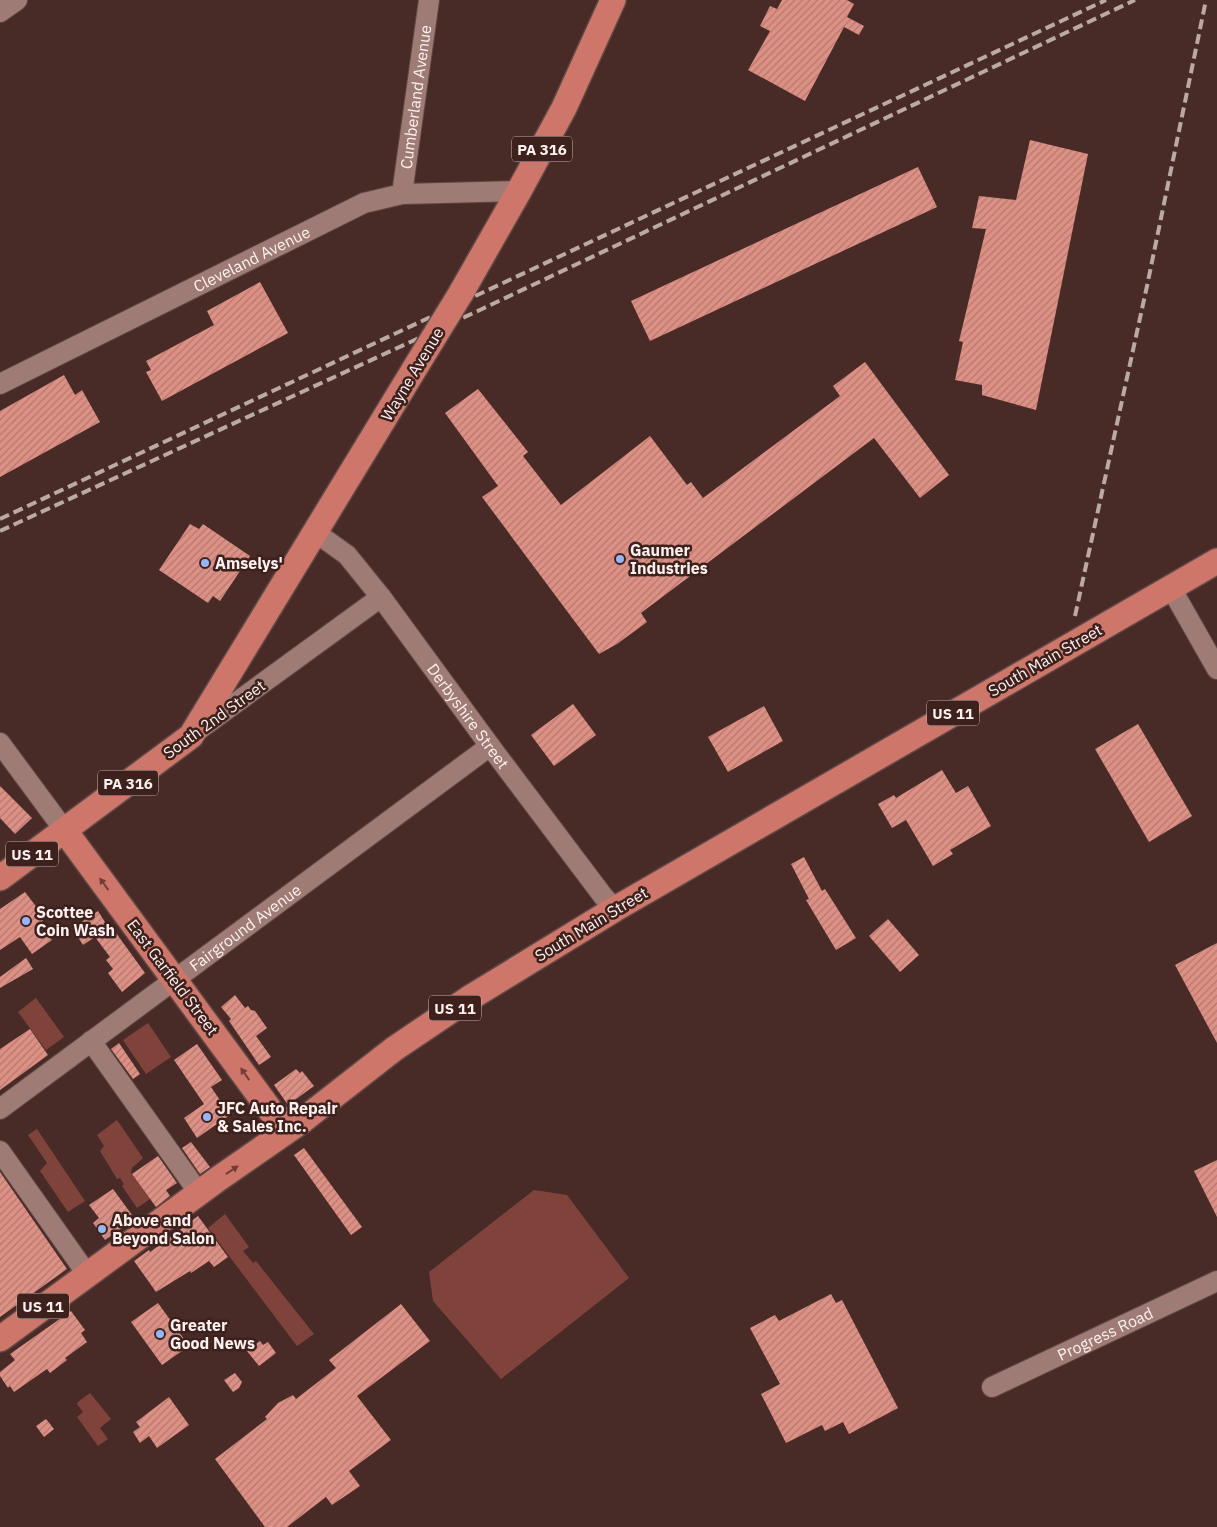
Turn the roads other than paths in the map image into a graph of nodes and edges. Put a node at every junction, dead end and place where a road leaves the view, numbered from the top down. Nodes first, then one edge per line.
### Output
1 (17, 0) edge
2 (429, 0) edge
3 (613, 0) edge
4 (0, 12) edge
5 (519, 191) junction
6 (402, 194) junction
7 (0, 384) edge
8 (315, 532) junction
9 (1217, 561) edge
10 (1171, 588) junction
11 (381, 597) junction
12 (1217, 669) edge
13 (191, 736) junction
14 (0, 743) edge
15 (490, 746) junction
16 (65, 831) junction
17 (0, 878) edge
18 (615, 909) junction
19 (175, 980) junction
20 (91, 1041) junction
21 (0, 1109) edge
22 (273, 1114) junction
23 (303, 1120) junction
24 (273, 1141) junction
25 (0, 1151) edge
26 (199, 1193) junction
27 (87, 1274) junction
28 (1217, 1282) edge
29 (0, 1339) edge
30 (992, 1387) dead end

1 - 4 street
2 - 6 street, Cumberland Avenue
3 - 5 main road, Wayne Avenue / PA 316
5 - 6 street, Cleveland Avenue
5 - 8 main road, Wayne Avenue / PA 316, bridge
6 - 7 street, Cleveland Avenue
8 - 11 street, Derbyshire Street
8 - 13 main road, Wayne Avenue / PA 316
9 - 10 main road, South Main Street / US 11
10 - 12 street
10 - 18 main road, South Main Street / US 11
11 - 13 street, South 2nd Street
11 - 15 street, Derbyshire Street
13 - 16 main road, South 2nd Street / PA 316
14 - 16 street, East Garfield Street
15 - 18 street, Derbyshire Street
15 - 19 street, Fairground Avenue
16 - 17 main road, South 2nd Street / US 11
19 -> 16 main road, East Garfield Street / US 11
18 - 23 main road, South Main Street / US 11
19 - 20 street, Fairground Avenue
22 -> 19 main road, East Garfield Street / US 11
20 - 21 street, Fairground Avenue
20 - 26 street
22 - 23 main road
22 - 24 main road
23 - 24 main road, South Main Street / US 11
26 -> 24 main road, South Main Street / US 11
25 - 27 street
26 - 27 main road, South Main Street / US 11
27 - 29 main road, South Main Street / US 11
28 - 30 street, Progress Road

